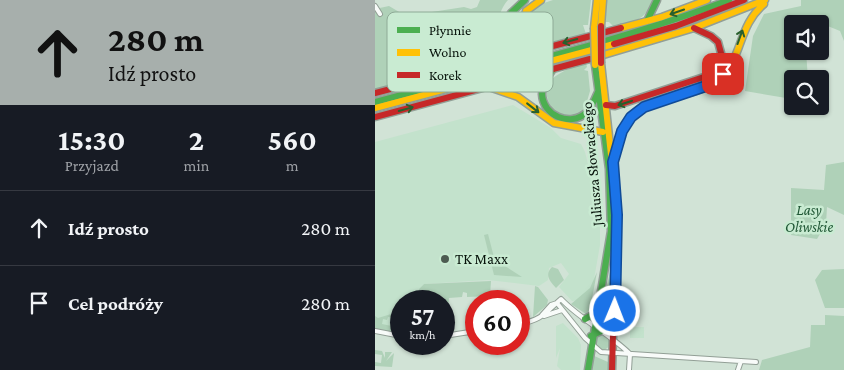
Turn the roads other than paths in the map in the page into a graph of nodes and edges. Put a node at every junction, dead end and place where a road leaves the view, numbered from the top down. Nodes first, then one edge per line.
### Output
1 (525, 0) edge
2 (541, 0) edge
3 (597, 0) edge
4 (603, 0) edge
5 (657, 0) edge
6 (707, 0) edge
7 (729, 0) edge
8 (744, 0) edge
9 (765, 0) edge
10 (770, 0) edge
11 (375, 6) edge
12 (512, 12) edge
13 (525, 12) edge
14 (381, 14) dead end
15 (647, 21) junction
16 (598, 27) junction
17 (694, 28) junction
18 (553, 46) edge
19 (553, 54) edge
20 (553, 60) edge
21 (598, 64) junction
22 (553, 69) edge
23 (412, 92) edge
24 (435, 92) edge
25 (470, 92) edge
26 (504, 92) edge
27 (543, 92) edge
28 (598, 92) junction
29 (375, 102) edge
30 (606, 105) junction
31 (375, 108) edge
32 (375, 117) edge
33 (603, 132) junction
34 (613, 162) junction
35 (557, 303) junction
36 (563, 310) junction
37 (596, 313) junction
38 (541, 317) junction
39 (585, 319) junction
40 (530, 320) edge
41 (593, 325) junction
42 (603, 330) junction
43 (375, 331) edge
44 (390, 334) edge
45 (614, 338) junction
46 (591, 340) junction
47 (613, 353) junction
48 (630, 354) junction
49 (741, 361) junction
50 (756, 362) dead end
51 (589, 370) edge
52 (612, 370) edge
53 (629, 370) edge
54 (738, 370) edge

1 - 12 main road
2 - 13 main road
3 - 16 main road, Juliusza Słowackiego
4 - 16 main road, Juliusza Słowackiego
5 - 15 main road
6 -> 15 main road
7 - 19 main road
8 - 20 main road
9 - 17 main road
34 -> 10 main road
11 - 14 street
15 -> 18 main road
16 - 21 main road, Juliusza Słowackiego, bridge
17 - 22 main road
17 -> 30 main road
21 - 28 main road, Juliusza Słowackiego
21 - 30 main road, Juliusza Słowackiego
23 - 29 main road
24 - 31 main road
32 -> 25 main road
26 -> 33 main road
27 - 28 main road
28 - 33 main road, Juliusza Słowackiego
30 - 34 main road, Juliusza Słowackiego
33 - 37 main road, Juliusza Słowackiego
34 - 45 main road, Juliusza Słowackiego
35 - 36 street
35 - 38 street
35 - 39 street
36 - 38 street
36 - 46 street
37 - 39 main road
37 - 41 main road, Juliusza Słowackiego
38 - 40 street
39 - 41 street
41 - 42 street
41 - 46 main road, Juliusza Słowackiego
42 - 45 street
42 - 46 main road
43 - 44 street
45 - 47 main road, Juliusza Słowackiego
45 - 48 street
46 - 47 street
46 - 51 main road
47 - 48 street
47 - 52 main road
48 - 49 street
48 - 53 street
49 - 50 street
49 - 54 street

